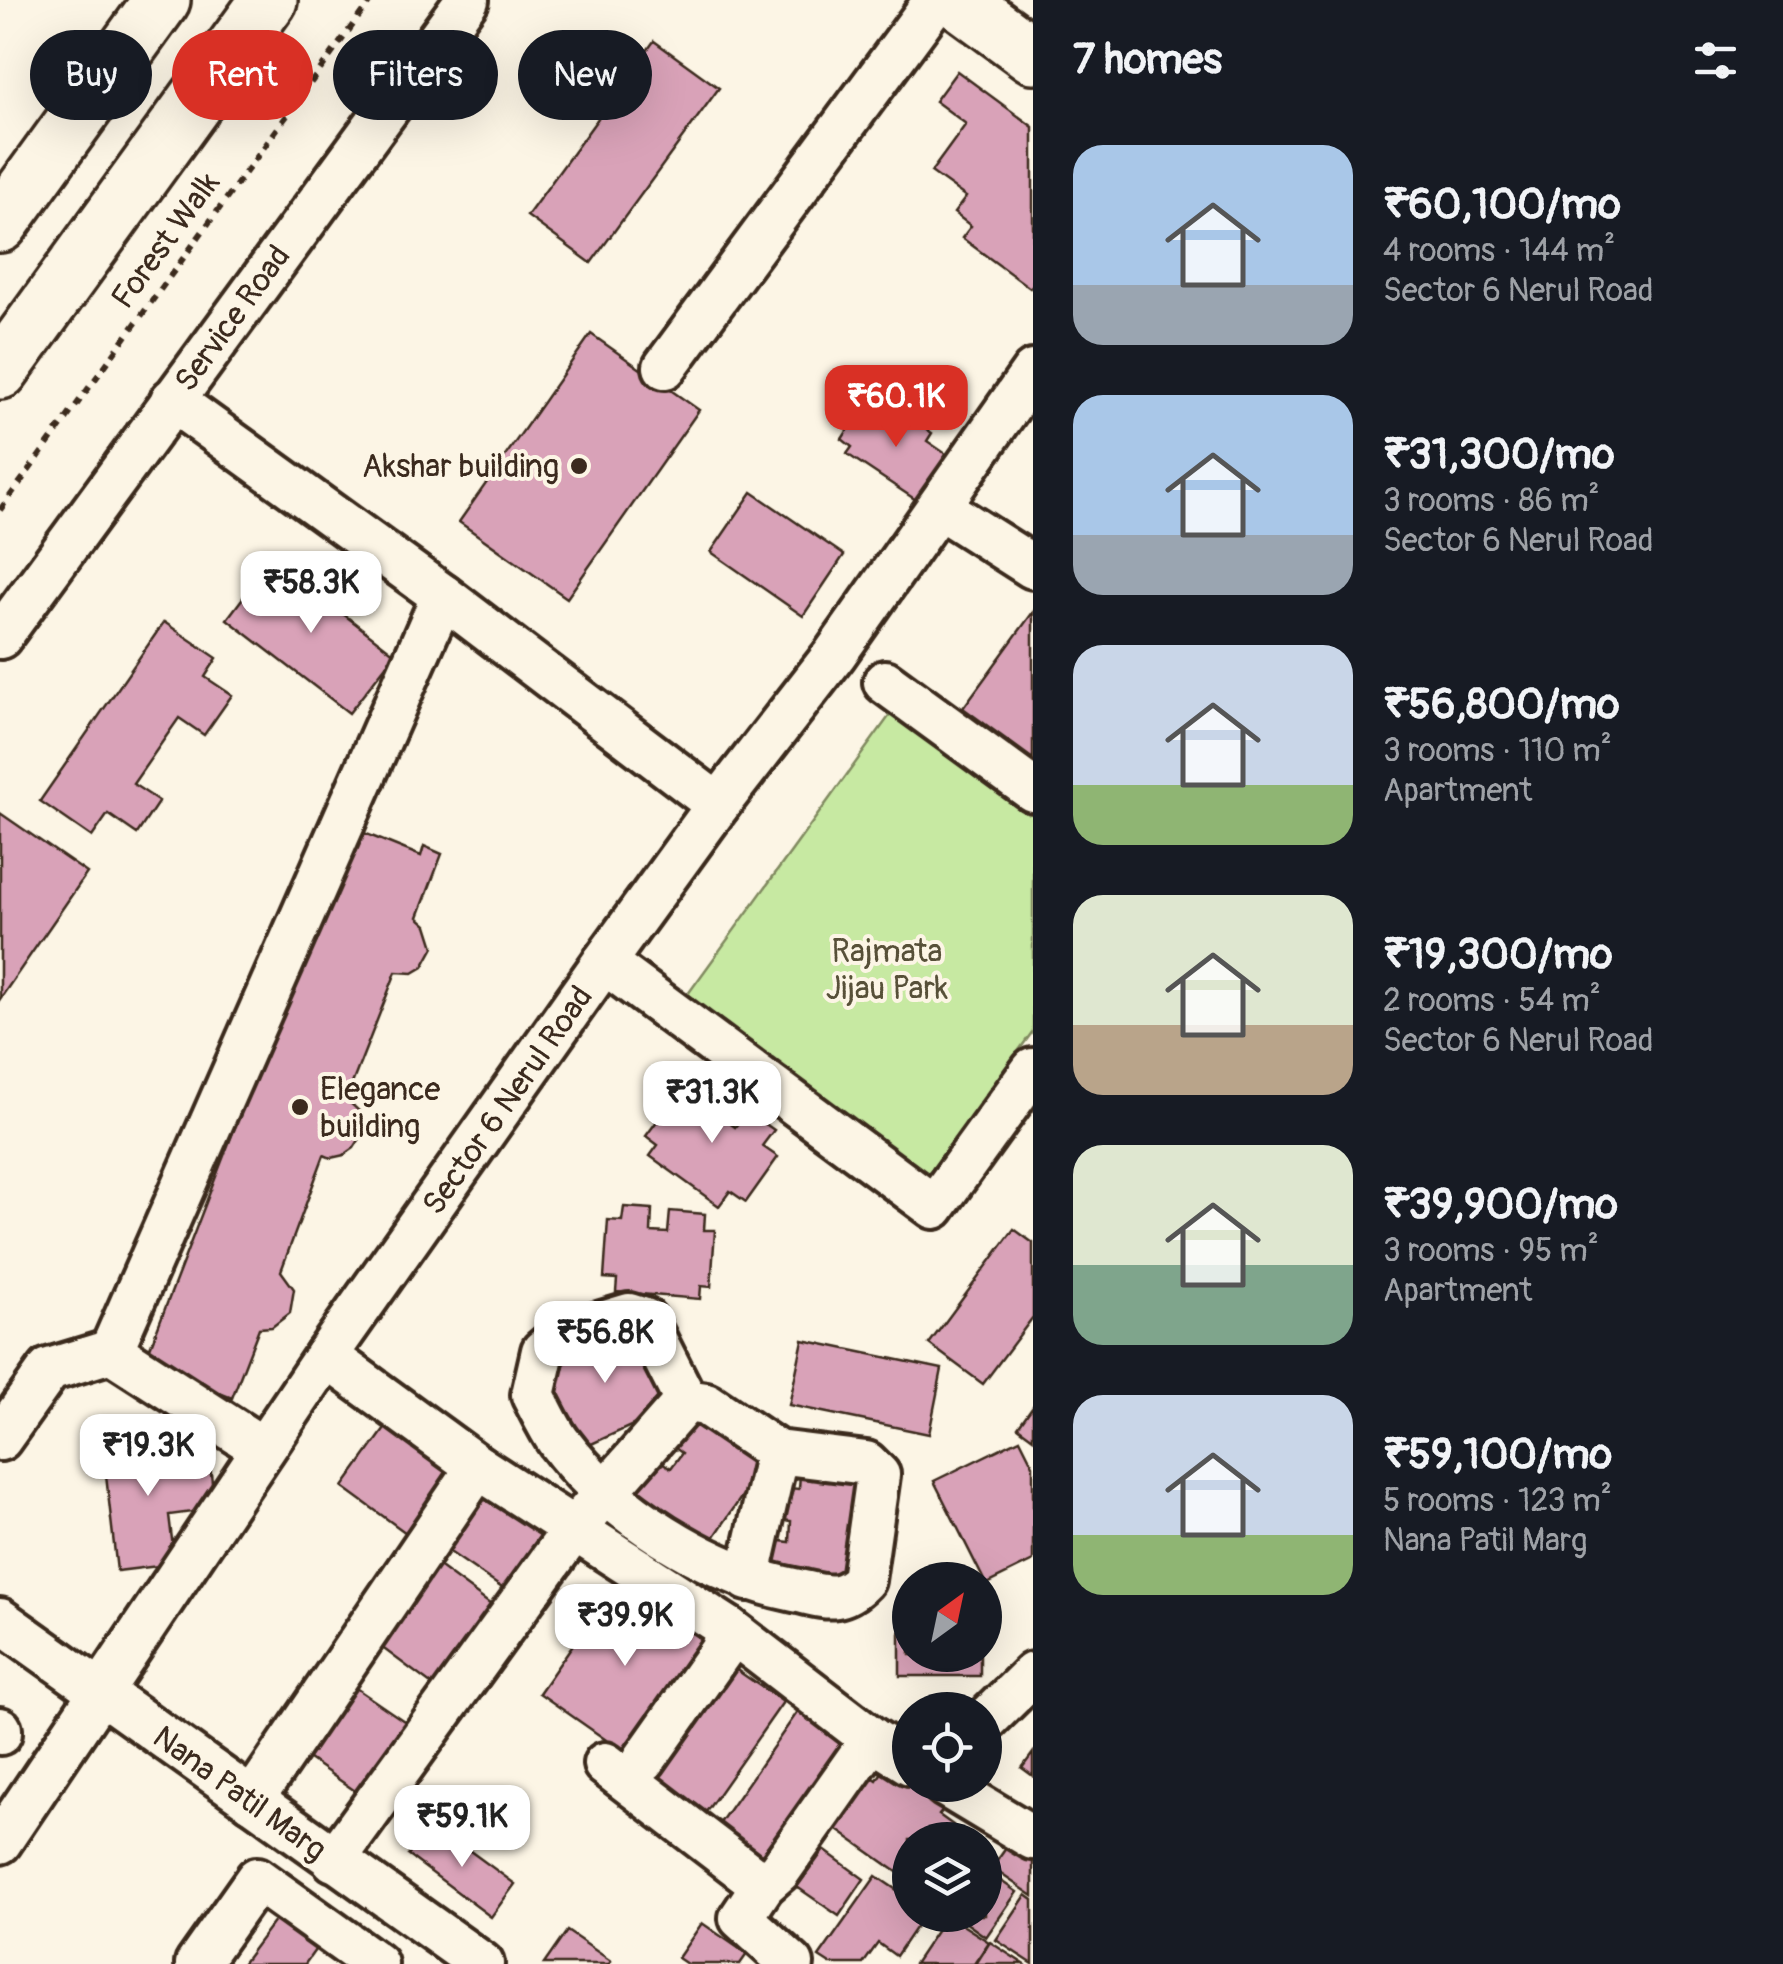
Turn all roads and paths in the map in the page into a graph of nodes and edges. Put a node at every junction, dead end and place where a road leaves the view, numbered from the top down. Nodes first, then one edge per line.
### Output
1 (162, 0) edge
2 (268, 0) edge
3 (371, 0) edge
4 (467, 0) edge
5 (936, 0) edge
6 (958, 0) edge
7 (1033, 55) edge
8 (0, 224) edge
9 (665, 368) dead end
10 (0, 371) edge
11 (1033, 372) edge
12 (172, 400) junction
13 (939, 507) junction
14 (0, 510) edge
15 (1033, 567) edge
16 (443, 596) junction
17 (0, 637) edge
18 (885, 682) dead end
19 (1033, 790) edge
20 (718, 805) junction
21 (604, 962) junction
22 (1033, 1070) edge
23 (111, 1351) junction
24 (326, 1356) junction
25 (686, 1400) junction
26 (0, 1440) edge
27 (263, 1449) junction
28 (777, 1452) junction
29 (478, 1467) junction
30 (606, 1492) junction
31 (574, 1529) junction
32 (748, 1579) junction
33 (0, 1620) edge
34 (729, 1629) junction
35 (1033, 1674) edge
36 (99, 1692) junction
37 (1002, 1704) edge
38 (872, 1739) junction
39 (892, 1752) edge
40 (252, 1800) junction
41 (973, 1802) edge
42 (1033, 1838) edge
43 (0, 1842) edge
44 (334, 1860) junction
45 (763, 1885) junction
46 (196, 1964) edge
47 (376, 1964) edge
48 (482, 1964) edge
49 (792, 1964) edge

1 - 8 main road
2 - 10 main road
3 - 14 path, Forest Walk
4 - 12 street, Service Road
5 - 9 street
6 - 7 main road
11 - 13 street, Sector 6 Nerul Road
12 - 16 street
12 - 17 street, Service Road
13 - 15 street
13 - 20 street, Sector 6 Nerul Road
16 - 20 street
16 - 23 street
18 - 19 street
20 - 21 street, Sector 6 Nerul Road
21 - 22 street
21 - 24 street, Sector 6 Nerul Road
23 - 26 street
23 - 27 street
24 - 27 street, Sector 6 Nerul Road
24 - 29 street
25 - 28 street
25 - 30 street
25 - 30 street
27 - 36 street, Sector 6 Nerul Road
28 - 32 street
28 - 32 street
29 - 31 street
29 - 40 street
30 - 31 street
30 - 32 street
31 - 34 street
31 - 44 street
33 - 36 street, Nana Patil Marg
34 - 38 street
34 - 45 street
35 - 37 street
36 - 40 street, Nana Patil Marg
36 - 43 street, Sector 6 Nerul Road
38 - 39 street
38 - 45 street
40 - 44 street, Nana Patil Marg
41 - 42 street
44 - 48 street, Nana Patil Marg
45 - 49 street
46 - 47 street

